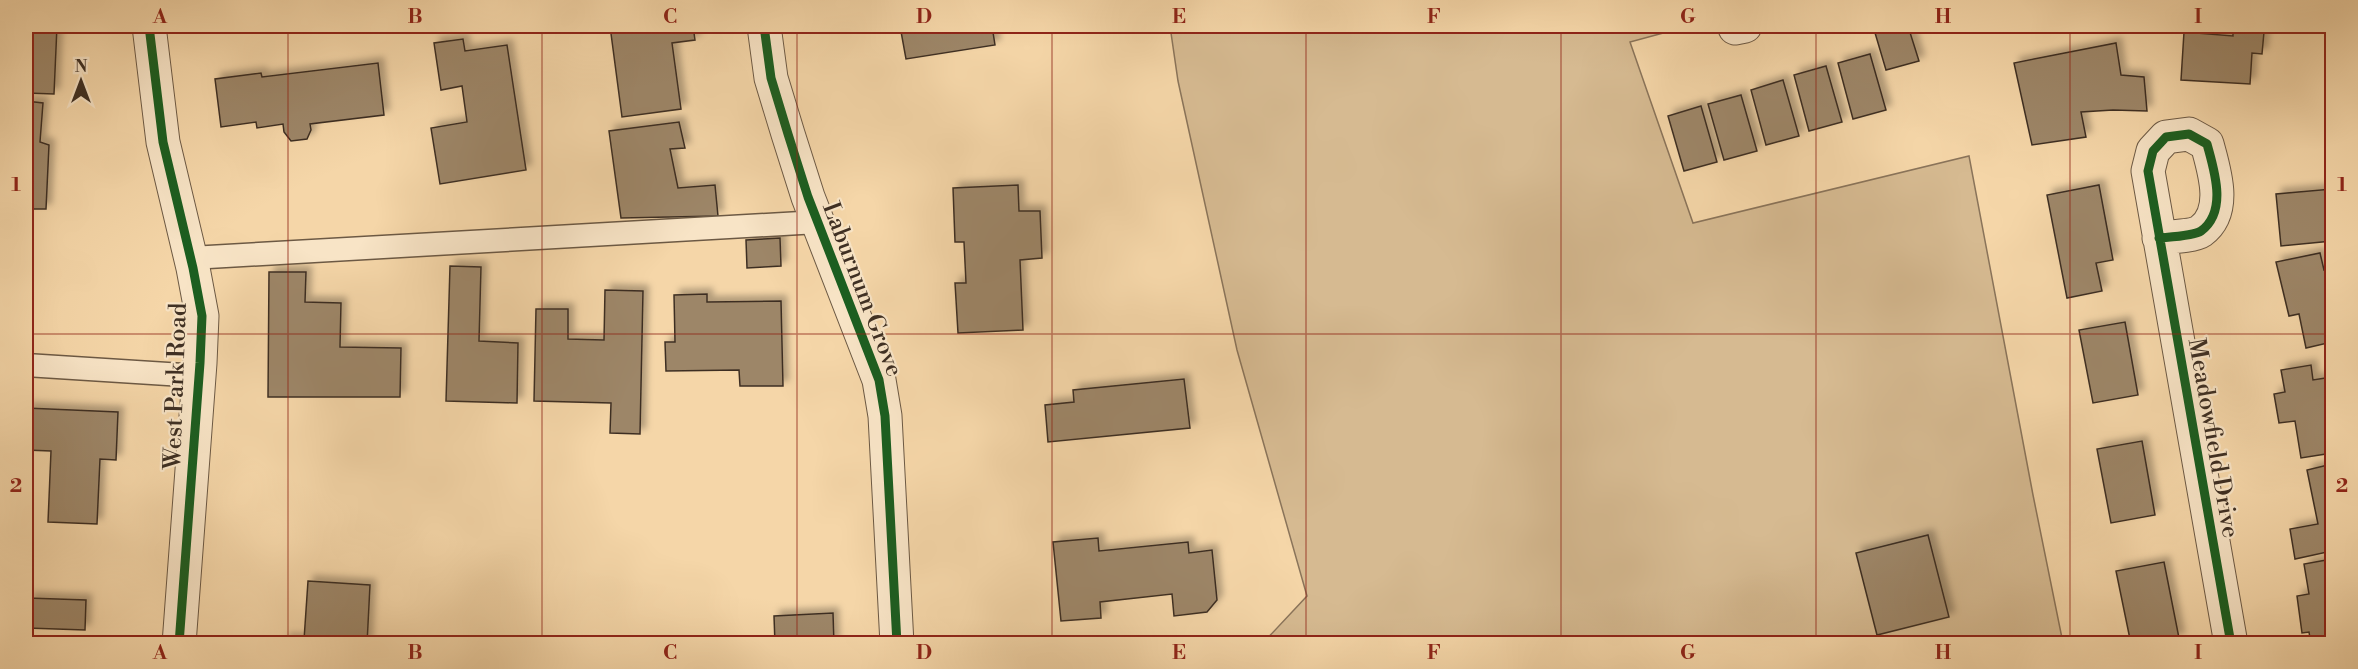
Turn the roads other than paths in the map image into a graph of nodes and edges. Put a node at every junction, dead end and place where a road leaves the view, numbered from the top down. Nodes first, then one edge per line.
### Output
1 (149, 26) edge
2 (764, 26) edge
3 (818, 222) junction
4 (2159, 238) dead end
5 (191, 258) junction
6 (26, 365) edge
7 (199, 376) junction
8 (179, 644) edge
9 (897, 644) edge
10 (2231, 644) edge

1 - 5 street, West Park Road
2 - 3 street, Laburnum Grove
3 - 5 lane
3 - 9 street, Laburnum Grove
4 - 10 street, Meadowfield Drive
5 - 7 street, West Park Road
6 - 7 lane
7 - 8 street, West Park Road

